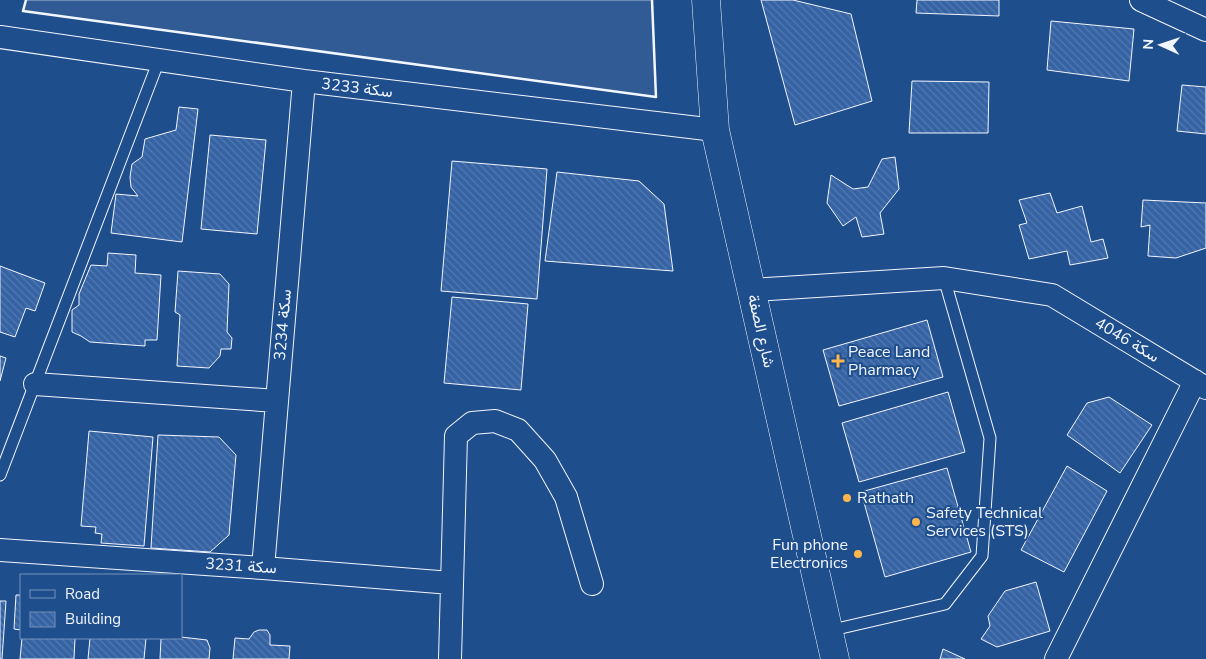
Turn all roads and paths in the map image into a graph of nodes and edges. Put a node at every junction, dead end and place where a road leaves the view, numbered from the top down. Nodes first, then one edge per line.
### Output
1 (706, 0) edge
2 (1141, 0) edge
3 (1166, 6) edge
4 (1206, 30) edge
5 (0, 37) edge
6 (159, 60) junction
7 (304, 82) junction
8 (714, 130) junction
9 (944, 278) junction
10 (752, 290) junction
11 (35, 384) junction
12 (1201, 385) edge
13 (277, 401) junction
14 (0, 475) edge
15 (0, 550) edge
16 (263, 568) junction
17 (451, 583) junction
18 (592, 584) dead end
19 (828, 631) junction
20 (450, 659) edge
21 (835, 659) edge
22 (1056, 659) edge

1 - 8 street, شارع الصفة
2 - 3 street
3 - 4 street
5 - 6 street, سكة 3233
6 - 7 street, سكة 3233
6 - 11 lane
7 - 8 street, سكة 3233
7 - 13 street, سكة 3234
8 - 10 street, شارع الصفة
9 - 10 street, سكة 4046
9 - 12 street, سكة 4046
9 - 19 lane
10 - 19 street, شارع الصفة
11 - 13 street
11 - 14 lane
12 - 22 street, سكة 4046
13 - 16 street, سكة 3234
15 - 16 street, سكة 3231
16 - 17 street, سكة 3231
17 - 18 street
17 - 20 street
19 - 21 street, شارع الصفة

